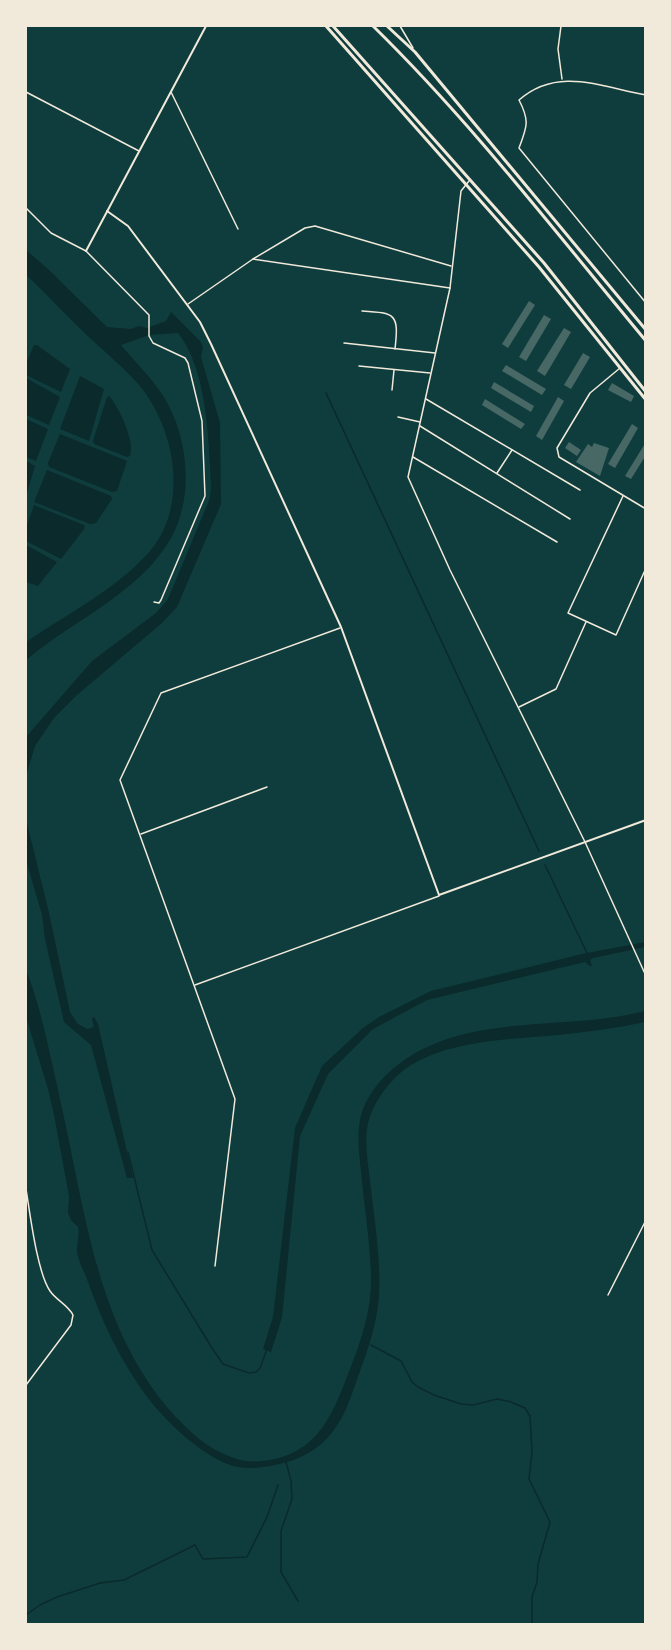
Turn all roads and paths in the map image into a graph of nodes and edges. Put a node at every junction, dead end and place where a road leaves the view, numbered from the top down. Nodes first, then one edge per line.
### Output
1 (206, 26) edge
2 (326, 26) edge
3 (333, 26) edge
4 (374, 26) edge
5 (387, 26) edge
6 (400, 26) edge
7 (561, 26) edge
8 (415, 52) junction
9 (562, 80) junction
10 (171, 91) junction
11 (26, 92) edge
12 (645, 95) edge
13 (139, 151) junction
14 (471, 180) junction
15 (465, 185) junction
16 (26, 208) edge
17 (106, 211) junction
18 (238, 229) dead end
19 (86, 252) junction
20 (252, 259) junction
21 (452, 267) junction
22 (450, 288) junction
23 (645, 303) edge
24 (187, 305) junction
25 (362, 311) dead end
26 (645, 330) edge
27 (645, 341) edge
28 (344, 343) dead end
29 (395, 349) junction
30 (435, 352) junction
31 (359, 366) dead end
32 (621, 368) junction
33 (394, 369) junction
34 (431, 373) junction
35 (392, 390) dead end
36 (645, 392) edge
37 (425, 398) junction
38 (645, 400) edge
39 (398, 417) dead end
40 (420, 422) junction
41 (419, 426) junction
42 (512, 450) junction
43 (412, 456) junction
44 (496, 473) junction
45 (580, 490) dead end
46 (623, 496) junction
47 (645, 509) edge
48 (570, 519) dead end
49 (557, 542) dead end
50 (645, 568) edge
51 (154, 603) dead end
52 (586, 621) junction
53 (341, 627) junction
54 (519, 706) junction
55 (267, 787) dead end
56 (645, 820) edge
57 (140, 834) junction
58 (585, 842) junction
59 (439, 896) junction
60 (645, 976) edge
61 (195, 985) junction
62 (26, 1189) edge
63 (645, 1220) edge
64 (215, 1266) dead end
65 (608, 1295) dead end
66 (26, 1385) edge

1 - 10 street
2 - 15 main road
3 - 14 main road
4 - 27 main road
5 - 8 main road
6 - 8 street
7 - 9 street
8 - 26 main road
9 - 12 street
9 - 23 street
10 - 13 street
10 - 18 street
11 - 13 street
13 - 17 street
14 - 15 street
14 - 36 main road
15 - 21 street
15 - 32 main road
16 - 19 street
17 - 19 street
17 - 24 street
19 - 51 street
20 - 21 street
20 - 22 street
20 - 24 street
21 - 22 street
22 - 30 street
24 - 53 street
25 - 29 street
28 - 29 street
29 - 30 street
30 - 34 street
31 - 33 street
32 - 38 main road
32 - 46 street
33 - 34 street
33 - 35 street
34 - 37 street
37 - 40 street
37 - 42 street
39 - 40 street
40 - 41 street
41 - 43 street
41 - 44 street
42 - 44 street
42 - 45 street
43 - 49 street
43 - 54 street
44 - 48 street
46 - 47 street
46 - 52 street
50 - 52 street
52 - 54 street
53 - 57 street
53 - 59 street
54 - 58 street
55 - 57 street
56 - 58 street
57 - 61 street
58 - 59 street
58 - 60 street
59 - 61 street
61 - 64 street
62 - 66 street
63 - 65 street

